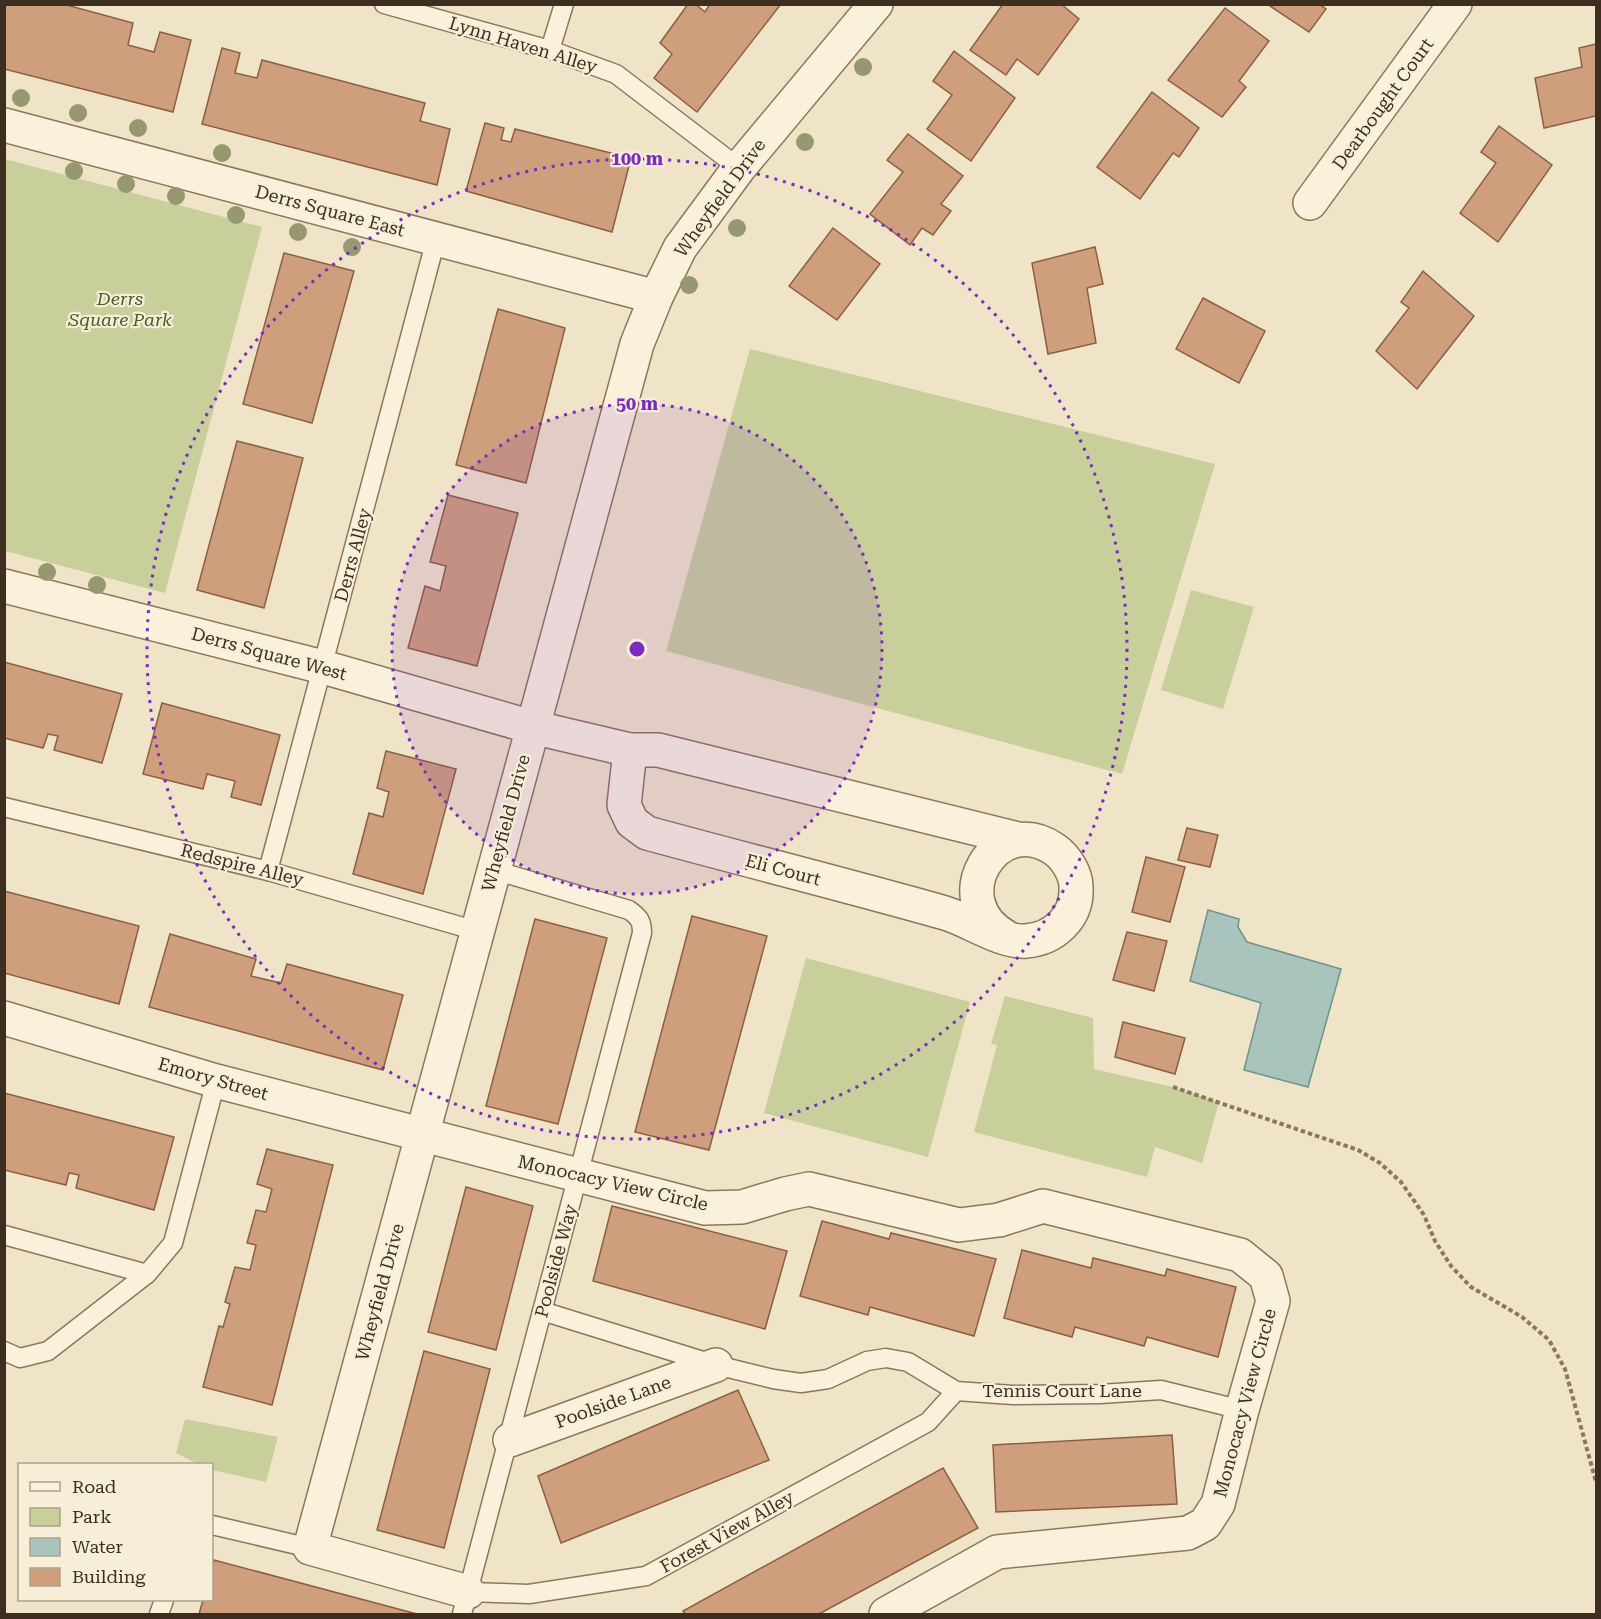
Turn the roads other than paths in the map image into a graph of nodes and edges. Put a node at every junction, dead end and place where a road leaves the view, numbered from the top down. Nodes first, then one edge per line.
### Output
1 (384, 4) edge
2 (564, 4) edge
3 (876, 4) edge
4 (1455, 4) edge
5 (550, 50) junction
6 (4, 125) edge
7 (739, 168) junction
8 (1310, 203) dead end
9 (436, 239) junction
10 (656, 297) junction
11 (4, 586) edge
12 (323, 667) junction
13 (532, 727) junction
14 (630, 750) junction
15 (4, 807) edge
16 (1018, 838) junction
17 (494, 870) junction
18 (268, 871) junction
19 (477, 931) junction
20 (1006, 937) junction
21 (4, 1018) edge
22 (216, 1081) junction
23 (422, 1136) junction
24 (578, 1176) junction
25 (4, 1235) edge
26 (147, 1274) junction
27 (543, 1311) junction
28 (4, 1351) edge
29 (716, 1365) junction
30 (956, 1390) junction
31 (1242, 1410) junction
32 (510, 1440) junction
33 (213, 1525) edge
34 (310, 1548) junction
35 (465, 1603) edge
36 (886, 1614) edge

1 - 5 lane, Lynn Haven Alley
2 - 5 lane
3 - 7 street, Wheyfield Drive
4 - 8 street, Dearbought Court
5 - 7 lane, Lynn Haven Alley
6 - 9 street, Derrs Square East
7 - 10 street, Wheyfield Drive
9 - 10 street, Derrs Square East
9 - 12 lane, Derrs Alley
10 - 13 street, Wheyfield Drive
11 - 12 street, Derrs Square West
12 - 13 street, Derrs Square West
12 - 18 lane, Derrs Alley
13 - 14 street, Eli Court
13 - 17 street, Wheyfield Drive
14 - 16 street, Eli Court
14 - 20 street, Eli Court
15 - 18 lane, Redspire Alley
16 - 20 street
16 - 20 street, Eli Court
17 - 19 street, Wheyfield Drive
17 - 24 lane, Poolside Way
18 - 19 lane, Redspire Alley
19 - 23 street, Wheyfield Drive
21 - 22 street, Emory Street
22 - 23 street, Emory Street
22 - 26 lane
23 - 24 street, Monocacy View Circle
23 - 34 street, Wheyfield Drive
24 - 27 lane, Poolside Way
24 - 31 street, Monocacy View Circle
25 - 26 lane
26 - 28 lane
27 - 29 lane, Tennis Court Lane
27 - 32 lane, Poolside Way
29 - 30 lane, Tennis Court Lane
29 - 32 street, Poolside Lane
30 - 31 lane, Tennis Court Lane
30 - 35 lane, Forest View Alley
31 - 36 street, Monocacy View Circle
32 - 35 lane, Poolside Way
33 - 34 lane
34 - 35 street

